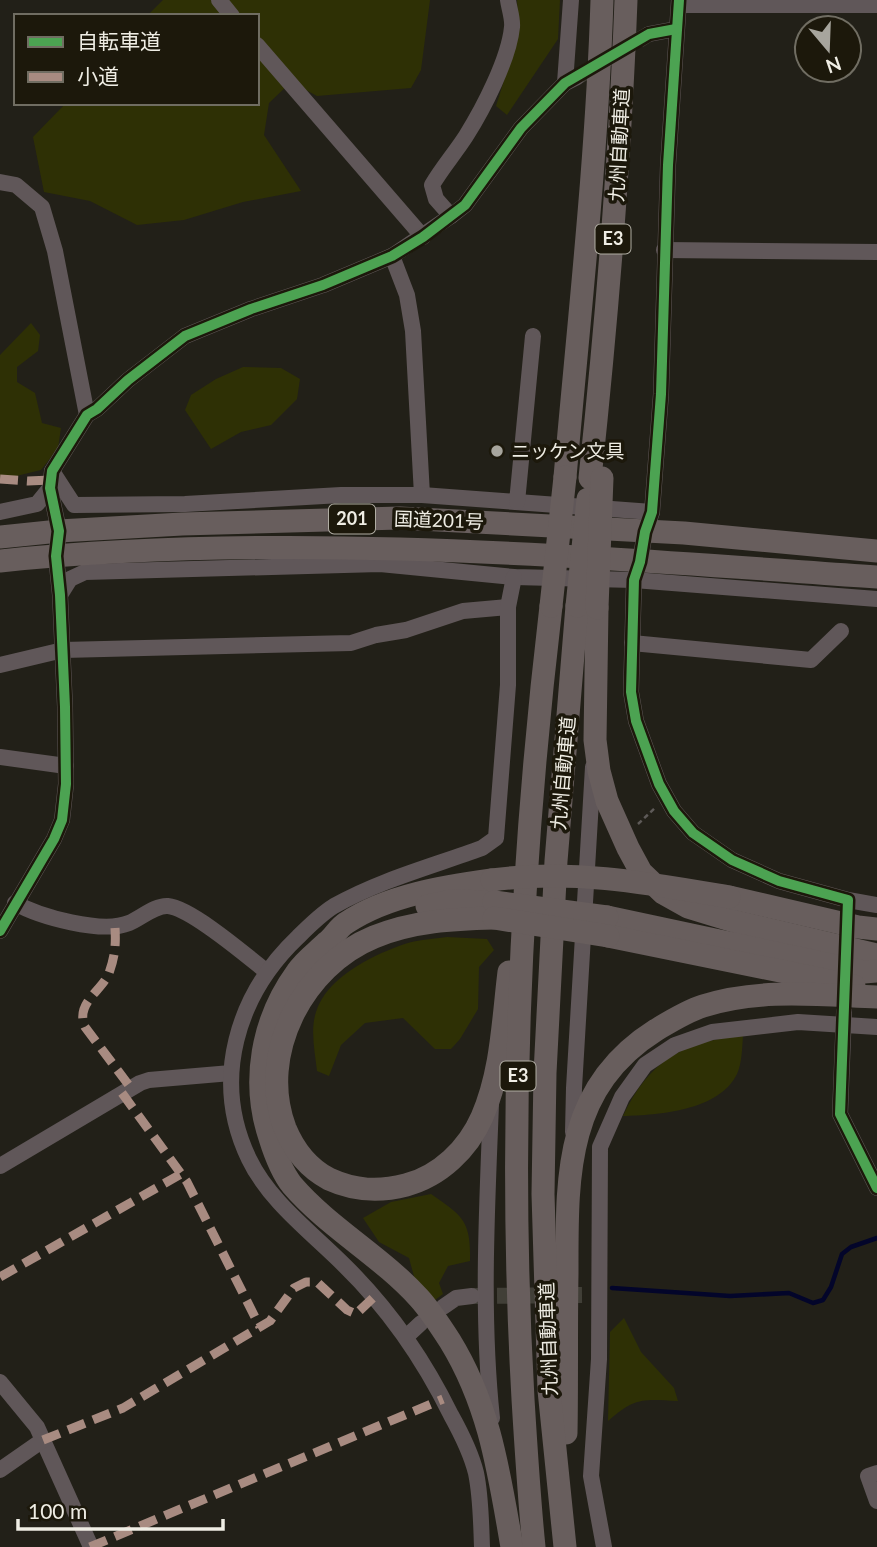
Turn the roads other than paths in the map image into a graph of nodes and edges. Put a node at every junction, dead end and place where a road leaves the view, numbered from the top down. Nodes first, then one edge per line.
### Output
1 (219, 0) edge
2 (508, 0) edge
3 (571, 0) edge
4 (602, 0) edge
5 (626, 0) edge
6 (679, 3) edge
7 (877, 5) edge
8 (230, 14) edge
9 (676, 29) junction
10 (649, 34) tunnel mouth
11 (259, 47) edge
12 (0, 182) edge
13 (451, 216) junction
14 (423, 237) junction
15 (664, 250) junction
16 (877, 252) edge
17 (391, 256) junction
18 (533, 336) dead end
19 (87, 415) junction
20 (51, 480) junction
21 (422, 495) junction
22 (517, 502) junction
23 (0, 512) edge
24 (648, 522) junction
25 (59, 531) junction
26 (0, 537) edge
27 (877, 551) edge
28 (56, 555) junction
29 (0, 561) edge
30 (637, 571) junction
31 (513, 577) junction
32 (877, 577) edge
33 (60, 595) junction
34 (877, 599) edge
35 (508, 607) junction
36 (587, 607) junction
37 (841, 631) dead end
38 (632, 643) junction
39 (63, 650) junction
40 (0, 665) edge
41 (595, 740) junction
42 (0, 757) edge
43 (66, 766) junction
44 (530, 821) junction
45 (493, 900) junction
46 (15, 903) junction
47 (877, 905) edge
48 (608, 926) junction
49 (877, 929) edge
50 (0, 932) edge
51 (877, 955) edge
52 (877, 971) edge
53 (267, 972) junction
54 (877, 995) edge
55 (843, 1018) junction
56 (877, 1027) edge
57 (231, 1073) junction
58 (492, 1090) junction
59 (573, 1147) junction
60 (0, 1166) edge
61 (877, 1188) edge
62 (472, 1296) tunnel mouth
63 (443, 1307) dead end
64 (421, 1323) dead end
65 (407, 1336) junction
66 (0, 1382) edge
67 (43, 1440) junction
68 (495, 1448) junction
69 (0, 1470) edge
70 (877, 1473) edge
71 (877, 1501) edge
72 (565, 1544) edge
73 (91, 1547) edge
74 (482, 1547) edge
75 (512, 1547) edge
76 (534, 1547) edge
77 (604, 1547) edge

1 - 8 street
2 - 13 street
3 - 13 street
4 - 44 highway, 九州自動車道 / E3, bridge
5 - 36 highway, 九州自動車道 / E3, bridge
6 - 7 street
6 - 9 street
9 - 10 street
9 - 15 street
11 - 14 street
12 - 19 street
13 - 14 street
14 - 17 street
15 - 16 street
15 - 24 street
17 - 19 street
17 - 21 street
18 - 22 street
19 - 20 street
20 - 21 street
20 - 23 street
20 - 25 street
21 - 22 street
22 - 24 street
24 - 25 highway, 国道201号 / 201
24 - 27 highway, 国道201号 / 201
24 - 30 street
25 - 26 highway, 国道201号 / 201
25 - 28 street
28 - 29 highway, 国道201号 / 201
28 - 30 highway, 国道201号 / 201
28 - 33 street
30 - 31 street
30 - 32 highway, 国道201号 / 201
30 - 34 street
30 - 38 street
31 - 33 street
31 - 35 street
33 - 39 street
35 - 39 street
35 - 53 street
36 - 41 highway
36 - 72 highway, 九州自動車道 / E3
37 - 38 street
38 - 47 street
39 - 40 street
39 - 43 street
41 - 51 highway
41 - 59 street
42 - 43 street
43 - 46 street
44 - 58 highway
44 - 76 highway, 九州自動車道 / E3
45 - 48 highway, bridge
45 - 49 highway, bridge
45 - 58 highway
45 - 68 highway
46 - 50 street
46 - 53 street
48 - 52 highway
48 - 54 highway
53 - 57 street
54 - 59 highway
55 - 56 street
55 - 61 street
55 - 77 street
57 - 60 street
57 - 65 street
58 - 68 street
59 - 72 highway
62 - 63 street
64 - 65 street
65 - 74 street
66 - 67 street
67 - 69 street
67 - 73 street
68 - 75 highway
70 - 71 street

